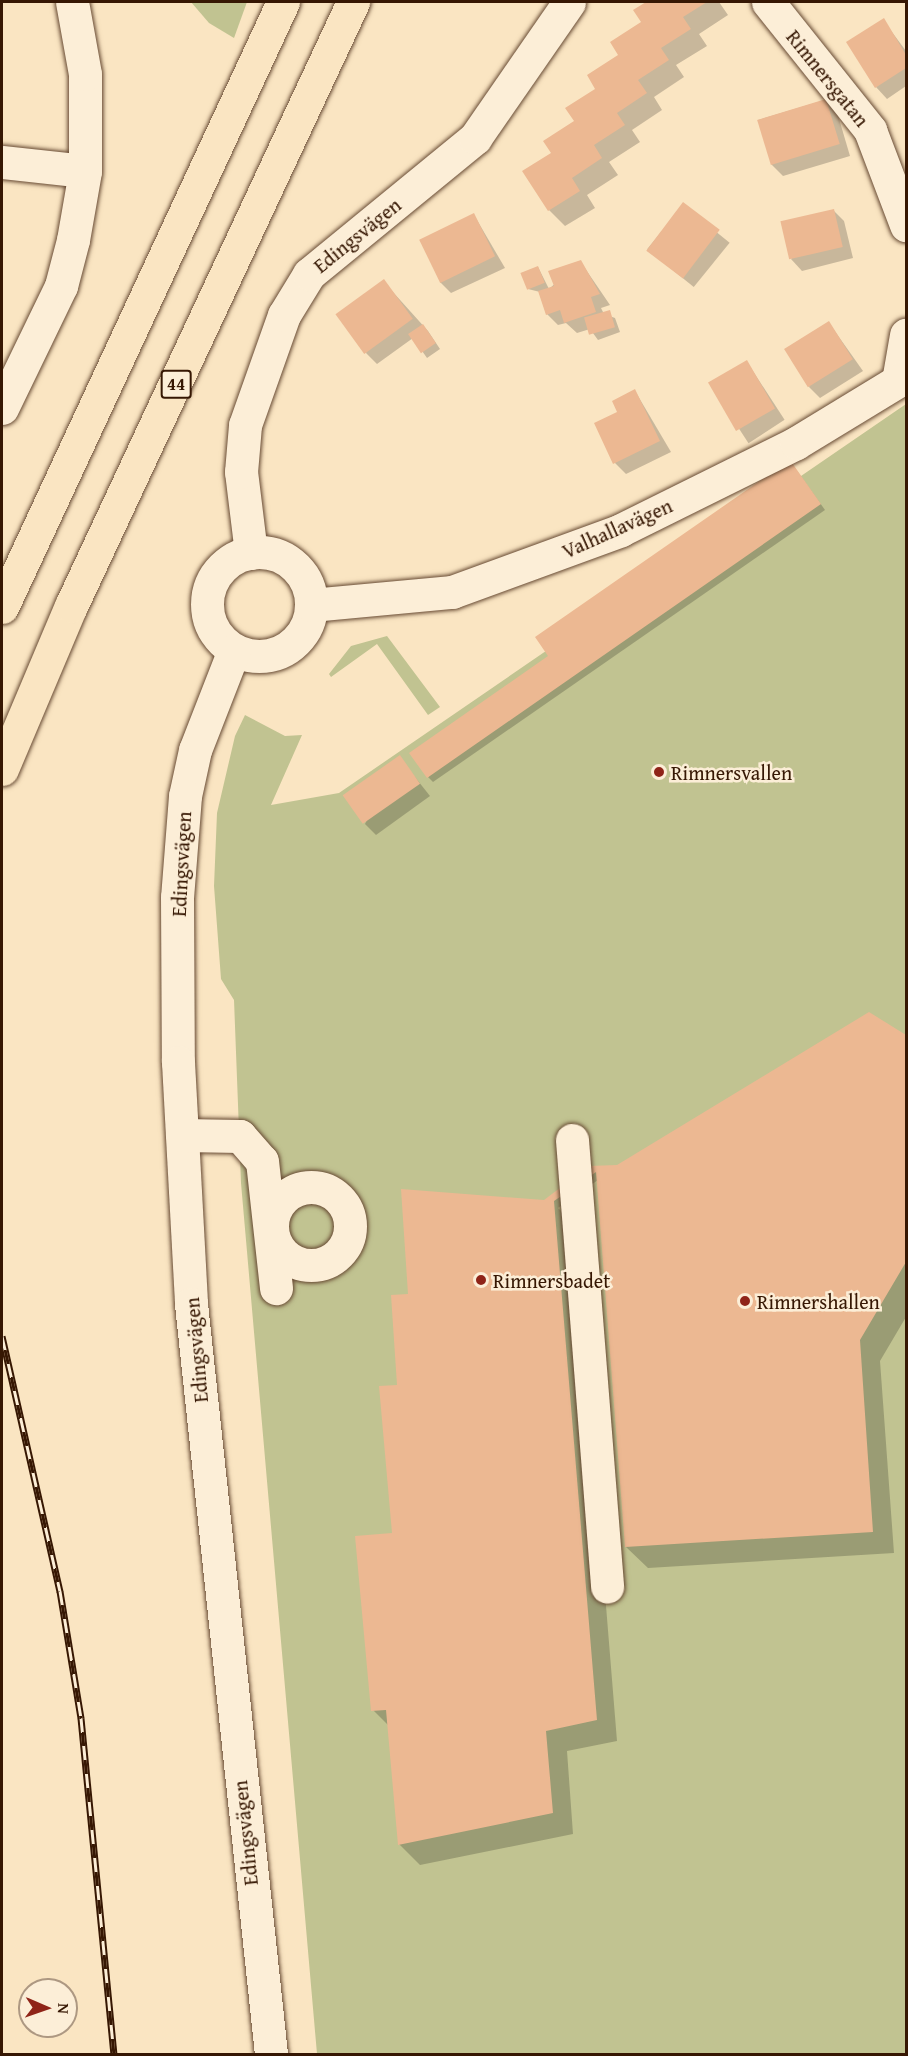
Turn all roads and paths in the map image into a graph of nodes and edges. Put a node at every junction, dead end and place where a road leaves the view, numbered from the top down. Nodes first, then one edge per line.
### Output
1 (72, 2) edge
2 (283, 2) edge
3 (353, 2) edge
4 (569, 2) edge
5 (768, 2) edge
6 (2, 162) edge
7 (85, 171) junction
8 (906, 225) edge
9 (906, 335) edge
10 (902, 379) edge
11 (2, 408) edge
12 (251, 553) junction
13 (312, 605) junction
14 (2, 607) edge
15 (234, 650) junction
16 (2, 769) edge
17 (182, 1135) junction
18 (572, 1140) dead end
19 (276, 1288) dead end
20 (607, 1587) dead end
21 (271, 2055) edge

1 - 7 street
2 - 14 highway
3 - 16 highway, 44
4 - 12 street, Edingsvägen
5 - 8 street, Rimnersgatan
6 - 7 street
7 - 11 street
9 - 10 street, Valhallavägen
10 - 13 street, Valhallavägen
12 - 13 street
12 - 15 street
13 - 15 street
15 - 17 street, Edingsvägen
17 - 19 street
17 - 21 street, Edingsvägen
18 - 20 street

